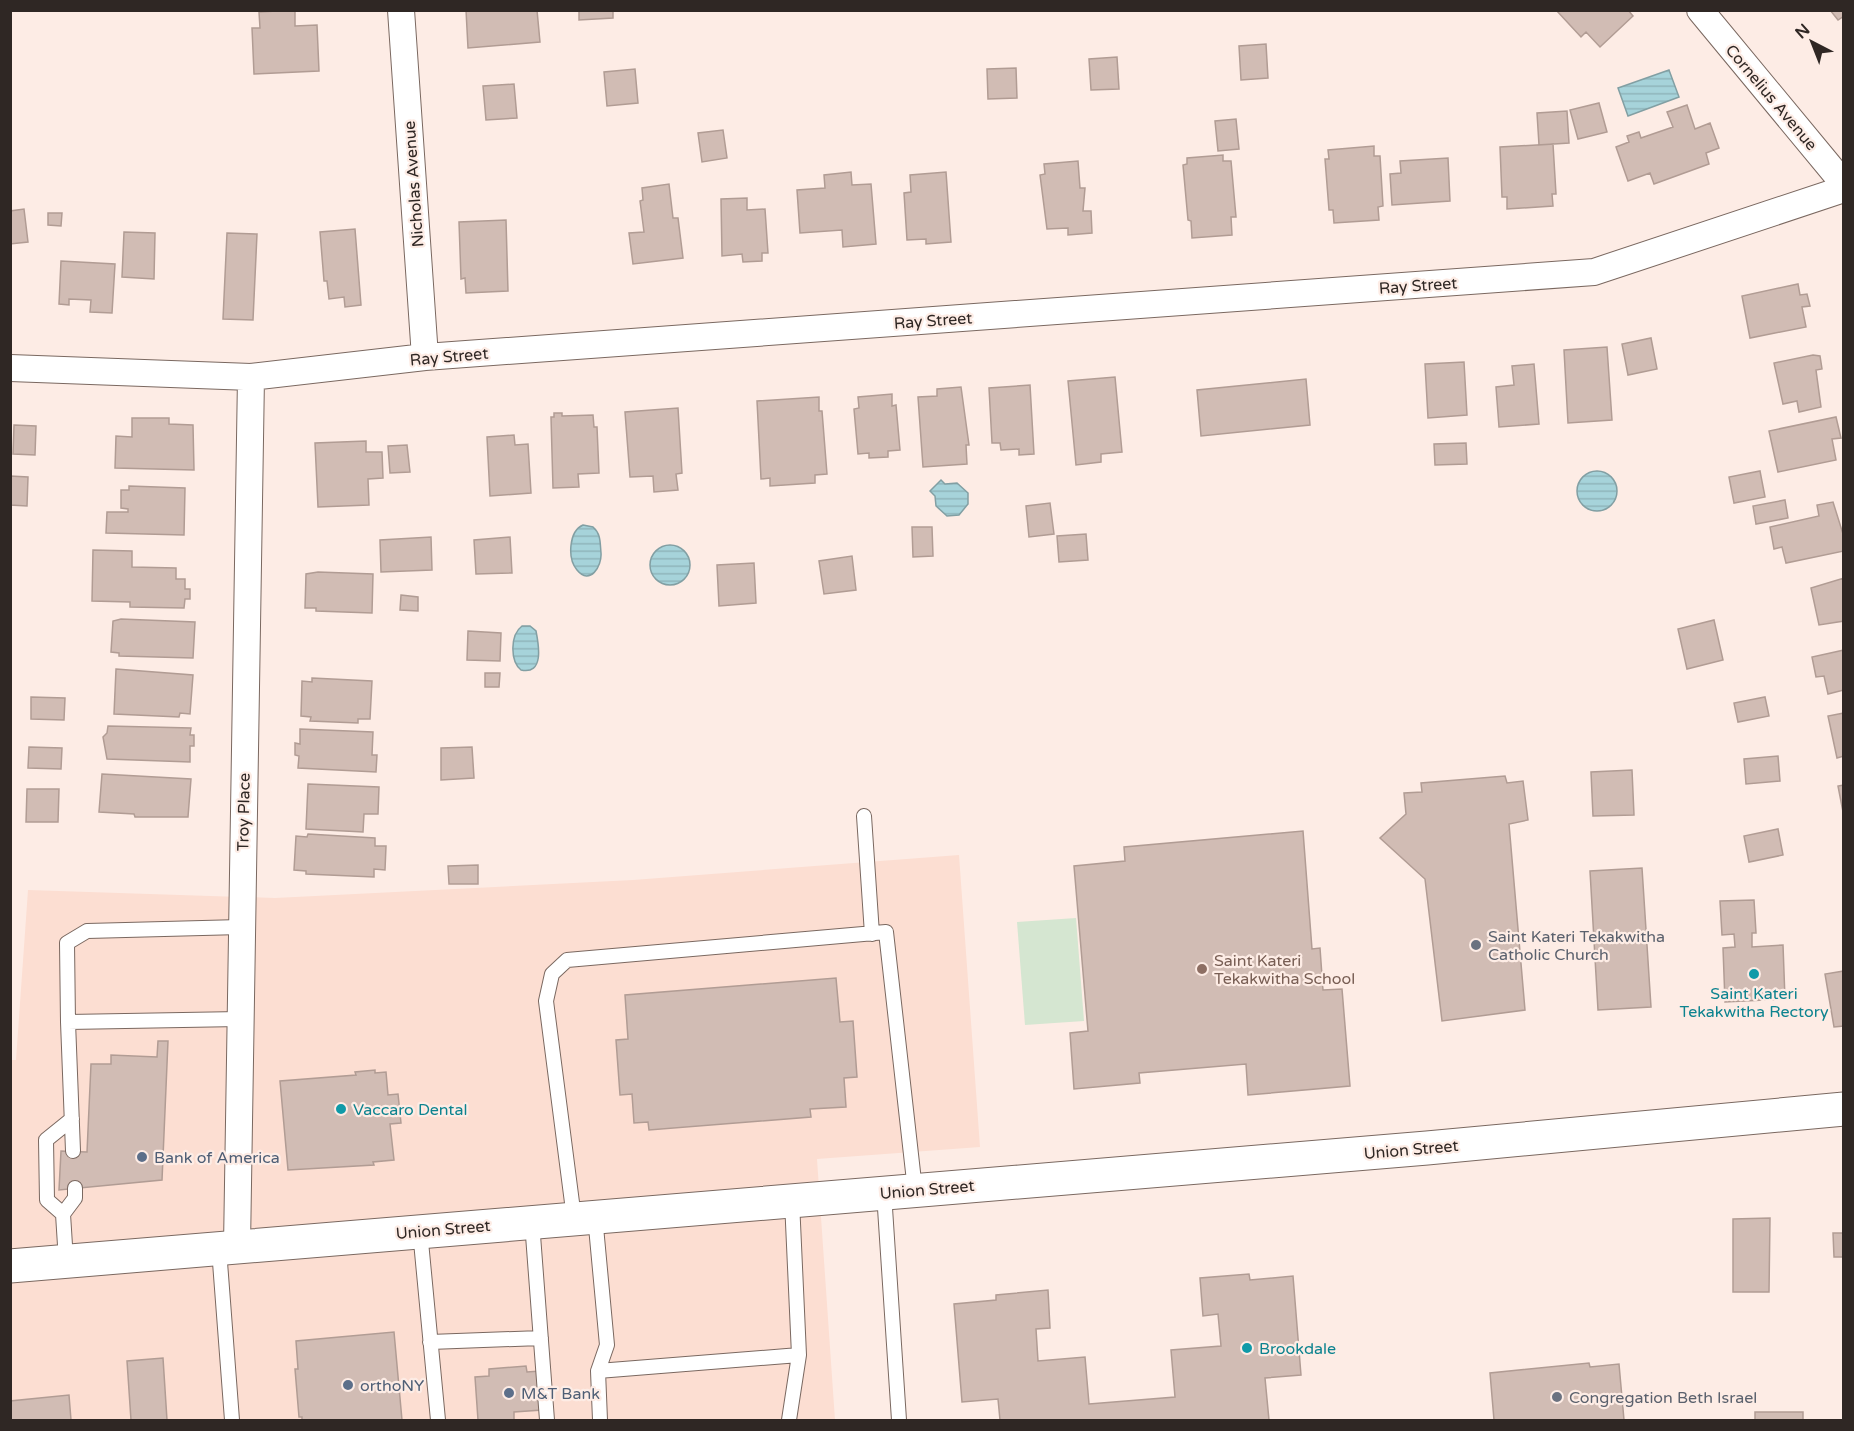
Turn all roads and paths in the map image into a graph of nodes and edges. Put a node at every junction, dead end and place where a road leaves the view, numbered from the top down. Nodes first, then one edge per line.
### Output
1 (400, 10) edge
2 (1700, 10) edge
3 (1844, 184) edge
4 (1844, 189) edge
5 (424, 357) junction
6 (10, 368) edge
7 (251, 377) junction
8 (864, 816) dead end
9 (241, 927) junction
10 (872, 934) junction
11 (240, 1019) junction
12 (68, 1022) junction
13 (1844, 1109) edge
14 (72, 1119) junction
15 (73, 1151) dead end
16 (75, 1188) dead end
17 (899, 1191) junction
18 (792, 1201) junction
19 (63, 1214) junction
20 (585, 1217) junction
21 (532, 1221) junction
22 (420, 1231) junction
23 (228, 1246) junction
24 (66, 1261) junction
25 (10, 1266) edge
26 (541, 1338) junction
27 (430, 1342) junction
28 (798, 1355) junction
29 (598, 1371) junction
30 (232, 1420) edge
31 (438, 1420) edge
32 (547, 1420) edge
33 (600, 1420) edge
34 (789, 1420) edge
35 (899, 1420) edge

1 - 5 street, Nicholas Avenue
2 - 3 street, Cornelius Avenue
4 - 5 street, Ray Street
5 - 7 street, Ray Street
6 - 7 street, Ray Street
7 - 9 street, Troy Place
8 - 10 lane
9 - 11 street, Troy Place
9 - 12 lane
10 - 17 lane
10 - 20 lane
11 - 12 lane
11 - 23 street, Troy Place
12 - 14 lane
13 - 17 main road, Union Street
14 - 15 lane
14 - 19 lane
16 - 19 lane
17 - 18 main road, Union Street
17 - 35 lane
18 - 20 main road, Union Street
18 - 28 lane
19 - 24 lane
20 - 21 main road, Union Street
20 - 29 lane
21 - 22 main road, Union Street
21 - 26 lane
22 - 23 main road, Union Street
22 - 27 lane
23 - 24 main road, Union Street
23 - 30 lane
24 - 25 main road, Union Street
26 - 27 lane
26 - 32 lane
27 - 31 lane
28 - 29 lane
28 - 34 lane
29 - 33 lane

